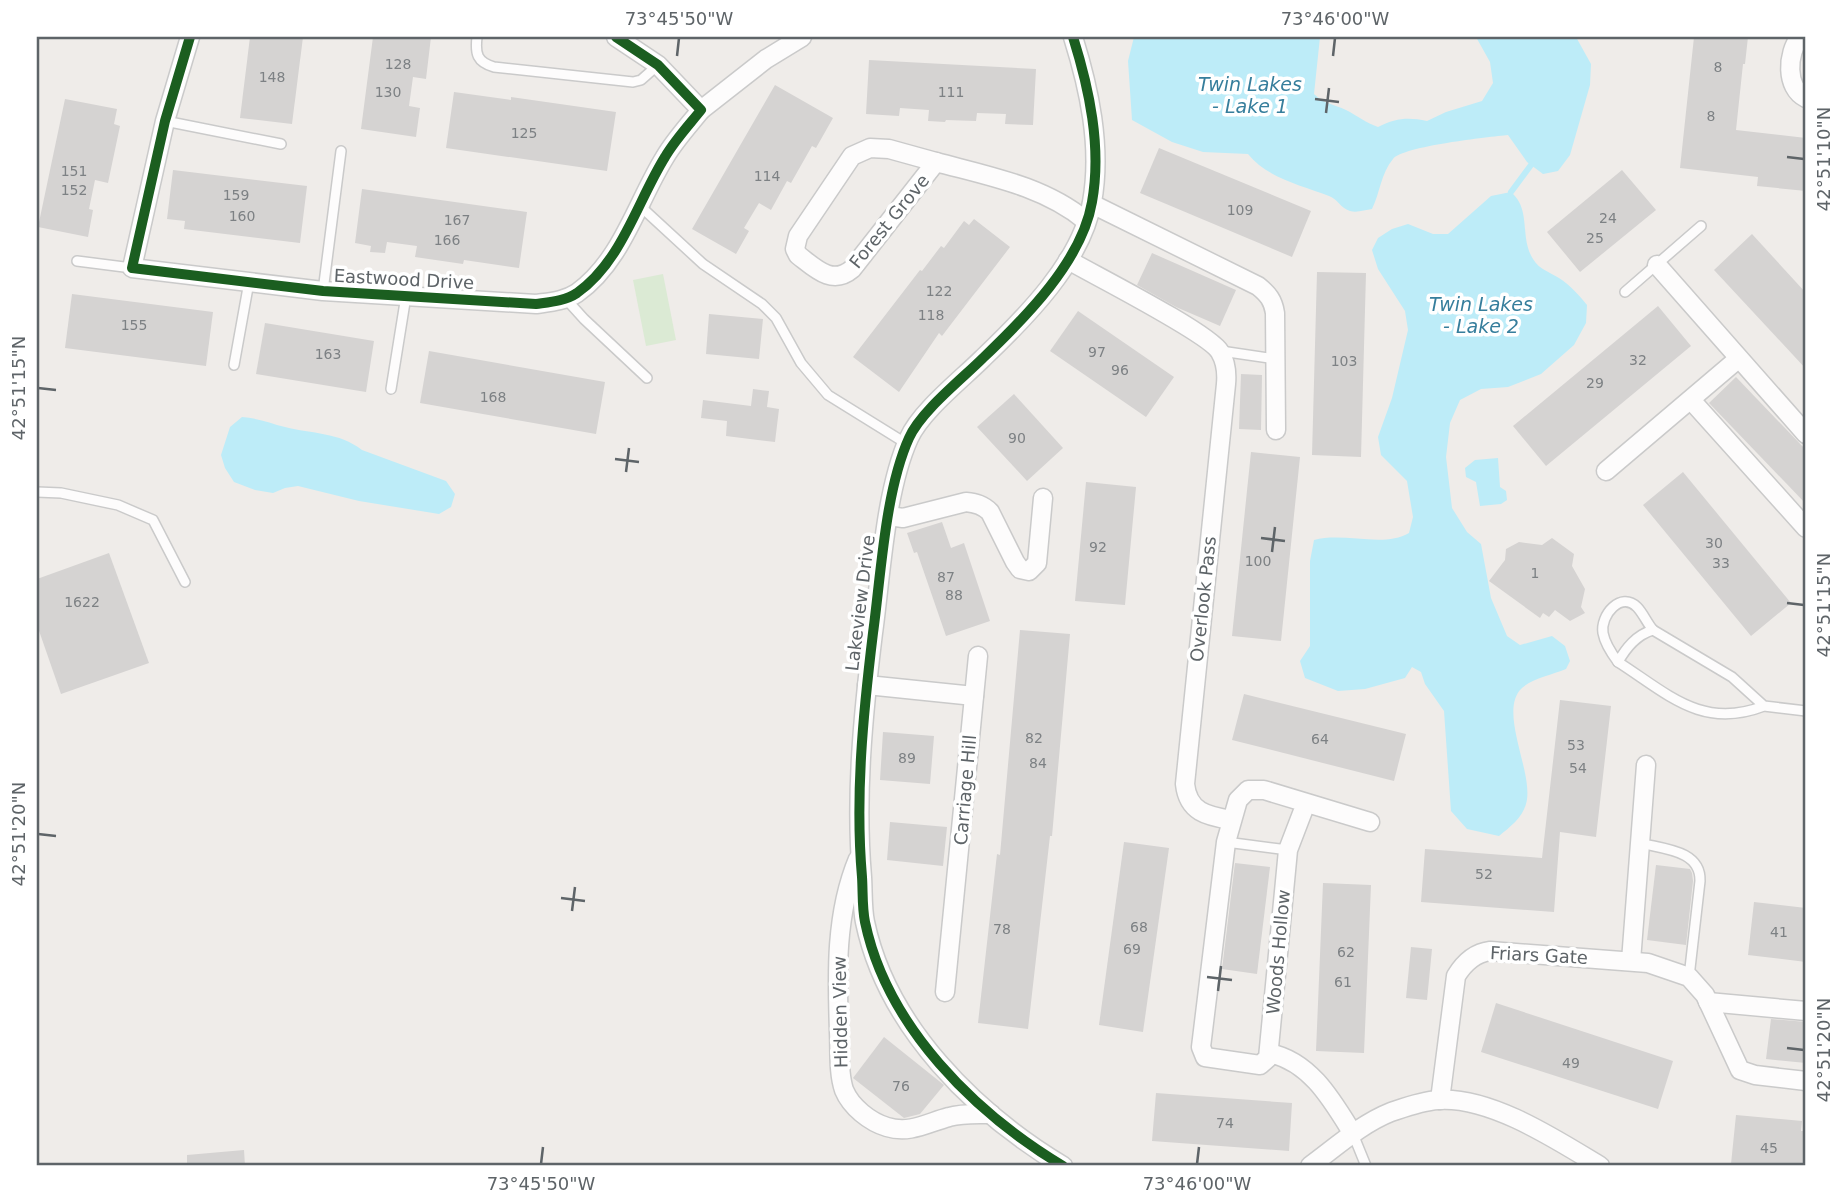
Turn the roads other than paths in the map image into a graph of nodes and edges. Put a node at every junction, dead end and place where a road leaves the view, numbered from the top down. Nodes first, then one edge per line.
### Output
1 (190, 37) edge
2 (477, 37) edge
3 (616, 37) edge
4 (802, 37) edge
5 (1073, 37) edge
6 (1800, 37) edge
7 (658, 65) junction
8 (1806, 98) edge
9 (701, 110) junction
10 (165, 121) junction
11 (281, 144) dead end
12 (341, 151) dead end
13 (936, 162) junction
14 (1092, 204) junction
15 (640, 206) junction
16 (1086, 221) junction
17 (1701, 226) dead end
18 (1068, 260) junction
19 (77, 261) dead end
20 (1657, 265) junction
21 (132, 268) junction
22 (248, 282) junction
23 (323, 291) junction
24 (1625, 292) dead end
25 (405, 296) junction
26 (565, 298) junction
27 (1220, 351) junction
28 (1275, 359) junction
29 (1738, 359) junction
30 (234, 365) dead end
31 (647, 378) dead end
32 (391, 389) dead end
33 (1690, 400) junction
34 (1276, 430) dead end
35 (1806, 434) edge
36 (907, 444) junction
37 (1606, 471) dead end
38 (37, 492) edge
39 (1043, 498) dead end
40 (889, 516) junction
41 (1806, 528) edge
42 (185, 582) dead end
43 (1653, 631) junction
44 (978, 656) dead end
45 (1618, 663) junction
46 (867, 685) junction
47 (974, 696) junction
48 (1764, 706) junction
49 (1806, 711) edge
50 (1646, 765) dead end
51 (1306, 803) junction
52 (1231, 820) junction
53 (1370, 822) dead end
54 (1226, 842) junction
55 (1640, 843) junction
56 (1288, 850) junction
57 (860, 855) junction
58 (1631, 961) junction
59 (1689, 977) junction
60 (945, 992) dead end
61 (1708, 1002) junction
62 (1806, 1011) edge
63 (1269, 1053) junction
64 (1806, 1081) edge
65 (1440, 1100) junction
66 (991, 1114) junction
67 (1353, 1134) junction
68 (1063, 1166) edge
69 (1310, 1166) edge
70 (1366, 1166) edge
71 (1600, 1166) edge

1 - 10 street
2 - 7 lane
3 - 7 street
4 - 9 street, Eastwood Drive
5 - 14 street, Lakeview Drive
6 - 8 street
7 - 9 street
9 - 15 street, Eastwood Drive
10 - 11 lane
10 - 21 street
12 - 23 lane
13 - 13 street, Forest Grove
13 - 16 street, Forest Grove
14 - 16 street, Lakeview Drive
14 - 28 street
15 - 26 street, Eastwood Drive
15 - 36 lane
16 - 18 street, Lakeview Drive
17 - 20 lane
18 - 27 street
18 - 36 street, Lakeview Drive
19 - 21 lane
20 - 24 lane
20 - 29 street
21 - 22 street, Eastwood Drive
22 - 23 street, Eastwood Drive
22 - 30 lane
23 - 25 street, Eastwood Drive
25 - 26 street, Eastwood Drive
25 - 32 lane
26 - 31 lane
27 - 28 lane
27 - 52 street, Overlook Pass
28 - 34 street
29 - 33 street
29 - 35 street
33 - 37 street
33 - 41 street
36 - 40 street, Lakeview Drive
38 - 42 lane
39 - 40 street
40 - 46 street, Lakeview Drive
43 - 45 lane
43 - 45 lane
43 - 48 lane
44 - 47 street, Carriage Hill
45 - 48 lane
46 - 47 street
46 - 57 street, Lakeview Drive
47 - 60 street, Carriage Hill
48 - 49 lane
50 - 55 street
51 - 52 street
51 - 53 street
51 - 56 street, Woods Hollow
52 - 54 street
54 - 56 lane
54 - 63 street
55 - 58 street
55 - 59 lane
56 - 63 street, Woods Hollow
57 - 66 street, Lakeview Drive
57 - 66 street, Hidden View
58 - 59 street, Friars Gate
58 - 65 street, Friars Gate
59 - 61 street
61 - 62 street
61 - 64 street
63 - 67 street
65 - 67 street
65 - 71 street
66 - 68 street, Lakeview Drive
67 - 69 street
67 - 70 lane

